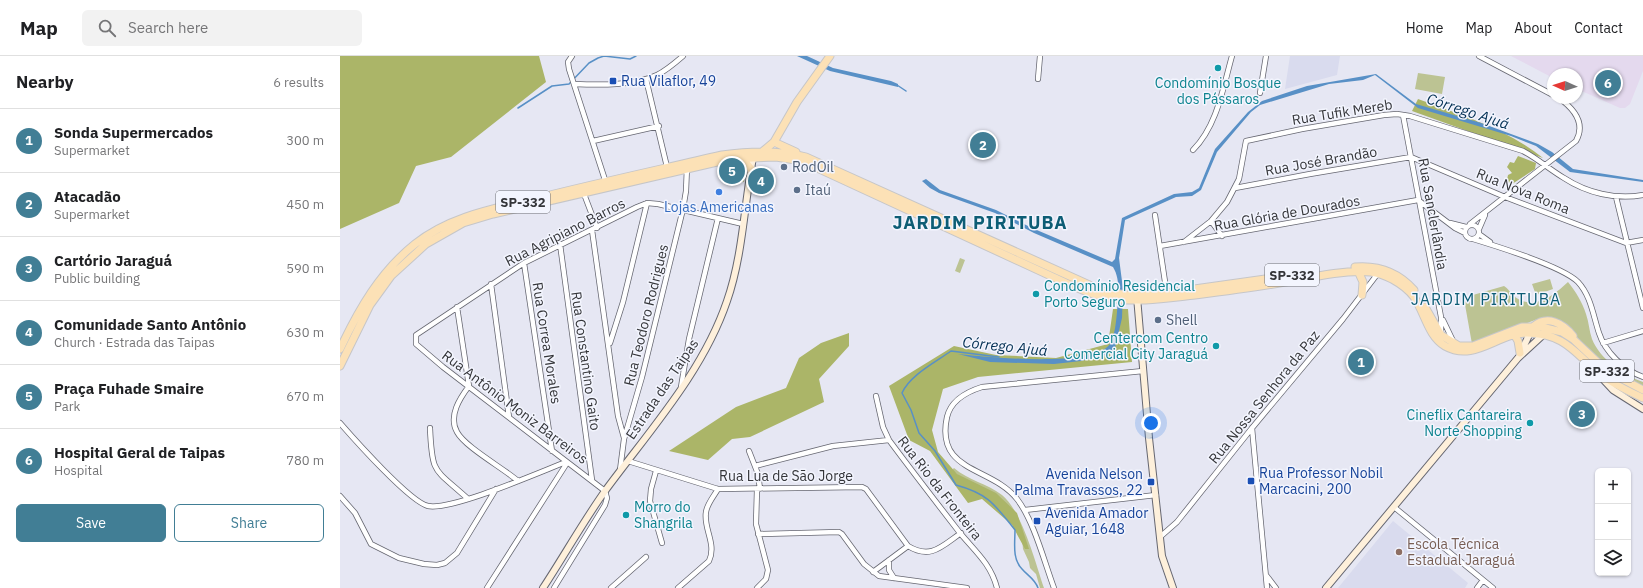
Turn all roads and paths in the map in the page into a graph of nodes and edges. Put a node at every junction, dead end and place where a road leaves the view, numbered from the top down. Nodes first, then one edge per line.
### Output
1 (572, 56) edge
2 (683, 56) edge
3 (1040, 56) edge
4 (1232, 56) edge
5 (1266, 56) edge
6 (1479, 56) edge
7 (828, 59) edge
8 (646, 78) junction
9 (1038, 79) dead end
10 (573, 83) junction
11 (1547, 92) edge
12 (1260, 93) dead end
13 (1564, 104) edge
14 (1403, 115) junction
15 (659, 126) junction
16 (593, 141) junction
17 (774, 142) junction
18 (1193, 150) dead end
19 (764, 151) junction
20 (806, 157) junction
21 (1411, 157) junction
22 (742, 158) junction
23 (754, 158) junction
24 (1547, 163) junction
25 (687, 166) junction
26 (667, 168) junction
27 (751, 168) junction
28 (629, 183) junction
29 (606, 185) junction
30 (1235, 188) junction
31 (584, 194) junction
32 (1643, 195) edge
33 (1505, 196) junction
34 (1616, 197) junction
35 (1418, 200) junction
36 (647, 203) junction
37 (683, 209) junction
38 (1485, 215) junction
39 (1155, 216) dead end
40 (718, 218) junction
41 (1211, 221) junction
42 (1447, 221) junction
43 (743, 224) junction
44 (1468, 226) junction
45 (597, 228) junction
46 (592, 230) junction
47 (1479, 232) junction
48 (1465, 233) junction
49 (1222, 236) junction
50 (1473, 239) junction
51 (1643, 240) edge
52 (1184, 242) junction
53 (1626, 243) junction
54 (560, 244) junction
55 (1493, 245) junction
56 (1160, 246) junction
57 (524, 263) junction
58 (1358, 271) junction
59 (1380, 271) junction
60 (491, 284) junction
61 (1640, 287) edge
62 (1362, 295) junction
63 (1167, 296) junction
64 (1116, 297) junction
65 (1137, 297) junction
66 (457, 307) junction
67 (1643, 308) edge
68 (1441, 317) junction
69 (1532, 330) junction
70 (1643, 331) edge
71 (1514, 334) junction
72 (1544, 334) junction
73 (1441, 335) junction
74 (415, 338) joint
75 (1603, 343) junction
76 (1454, 344) junction
77 (610, 345) junction
78 (340, 349) edge
79 (1519, 356) junction
80 (340, 366) edge
81 (1596, 370) junction
82 (1143, 371) junction
83 (1643, 377) edge
84 (469, 386) junction
85 (681, 387) junction
86 (1643, 390) edge
87 (876, 396) dead end
88 (1643, 398) edge
89 (1643, 409) edge
90 (509, 417) junction
91 (340, 423) edge
92 (430, 428) dead end
93 (1252, 428) junction
94 (624, 439) junction
95 (889, 440) junction
96 (552, 451) junction
97 (749, 451) dead end
98 (628, 461) junction
99 (567, 462) junction
100 (755, 466) junction
101 (656, 471) junction
102 (620, 472) junction
103 (592, 480) junction
104 (518, 481) junction
105 (496, 489) junction
106 (718, 489) junction
107 (759, 489) junction
108 (605, 491) junction
109 (1156, 495) junction
110 (340, 496) edge
111 (467, 498) junction
112 (1394, 507) junction
113 (1025, 510) junction
114 (960, 533) junction
115 (758, 534) junction
116 (1160, 537) junction
117 (662, 543) dead end
118 (908, 546) junction
119 (646, 557) dead end
120 (889, 560) junction
121 (873, 572) junction
122 (1266, 574) junction
123 (894, 578) junction
124 (1484, 580) junction
125 (487, 588) edge
126 (543, 588) edge
127 (554, 588) edge
128 (611, 588) edge
129 (678, 588) edge
130 (757, 588) edge
131 (967, 588) edge
132 (997, 588) edge
133 (1054, 588) edge
134 (1173, 588) edge
135 (1267, 588) edge
136 (1276, 588) edge
137 (1326, 588) edge
138 (1478, 588) edge
139 (1493, 588) edge

1 - 10 street
2 - 8 street
3 - 9 street
4 - 18 street
5 - 12 street
6 - 11 street
7 - 17 main road
8 - 10 street
8 - 15 street
10 - 16 street
13 - 24 street
14 - 21 street, Rua Sanclerlândia
14 - 24 street, Rua Tufik Mereb
14 - 30 street, Rua Tufik Mereb
15 - 16 street
15 - 26 street
16 - 29 street
17 - 19 main road
17 - 20 main road
19 - 20 main road, SP-332
19 - 23 main road
19 - 25 main road, SP-332
20 - 64 main road, SP-332
21 - 30 street, Rua José Brandão
21 - 33 street, Rua Nova Roma
21 - 35 street, Rua Sanclerlândia
22 - 23 main road, SP-332
22 - 25 main road, SP-332
22 - 27 main road
23 - 27 street, Estrada das Taipas
23 - 64 main road, SP-332
24 - 33 street
24 - 34 street, Rua Tufik Mereb
25 - 26 main road, SP-332
25 - 28 main road, SP-332
25 - 37 street, Rua Teodoro Rodrigues
26 - 28 main road
26 - 29 main road, SP-332
27 - 43 street, Estrada das Taipas
28 - 29 main road, SP-332
29 - 31 main road, SP-332
29 - 78 main road, SP-332
30 - 41 street
31 - 45 street
31 - 80 main road, SP-332
32 - 34 street, Rua Tufik Mereb
33 - 38 street
33 - 53 street, Rua Nova Roma
34 - 53 street
35 - 42 street
35 - 49 street, Rua Glória de Dourados
35 - 68 street, Rua Sanclerlândia
36 - 37 street, Rua Agripiano Barros
36 - 45 street, Rua Agripiano Barros
36 - 77 street
37 - 40 street, Rua Agripiano Barros
37 - 94 street, Rua Teodoro Rodrigues
38 - 44 street
38 - 47 street
39 - 56 street
40 - 43 street, Rua Agripiano Barros
40 - 85 street
41 - 49 street
41 - 52 street
42 - 44 street
42 - 48 street
43 - 85 street, Estrada das Taipas
44 - 47 street
44 - 48 street
45 - 46 street, Rua Agripiano Barros
46 - 54 street, Rua Agripiano Barros
46 - 77 street
47 - 50 street
47 - 55 street
48 - 50 street
49 - 52 street, Rua Glória de Dourados
50 - 55 street
51 - 53 street
52 - 56 street, Rua Glória de Dourados
53 - 61 street
54 - 57 street, Rua Agripiano Barros
54 - 103 street, Rua Constantino Gaito
55 - 75 street
56 - 63 street
57 - 60 street, Rua Agripiano Barros
57 - 96 street, Rua Correa Morales
58 - 59 main road, SP-332
58 - 62 main road
58 - 63 main road, SP-332
59 - 62 street, Rua Nossa Senhora da Paz
59 - 63 main road, SP-332
59 - 71 main road, SP-332
59 - 73 main road, SP-332
60 - 66 street, Rua Agripiano Barros
60 - 90 street
61 - 67 street
62 - 93 street, Rua Nossa Senhora da Paz
63 - 65 main road, SP-332
64 - 65 main road, SP-332
65 - 82 street
66 - 74 street, Rua Agripiano Barros
66 - 84 street
68 - 73 street, Rua Sanclerlândia
68 - 76 street, Rua Sanclerlândia
69 - 71 main road, SP-332
69 - 72 main road, SP-332
69 - 76 main road, SP-332
69 - 79 street
69 - 86 main road, SP-332
70 - 75 street
71 - 79 main road
72 - 79 street
72 - 81 main road, SP-332
73 - 76 main road, SP-332
74 - 84 street, Rua Antônio Moniz Barreiros
75 - 83 street
77 - 94 street
79 - 112 street
81 - 88 main road, SP-332
81 - 89 street
82 - 109 street
82 - 113 street
84 - 90 street, Rua Antônio Moniz Barreiros
84 - 104 street
85 - 98 street, Estrada das Taipas
87 - 95 street, Rua Rio da Fronteira
90 - 96 street, Rua Antônio Moniz Barreiros
91 - 111 street
92 - 111 street
93 - 116 street, Rua Nossa Senhora da Paz
93 - 122 street
94 - 102 street, Rua Teodoro Rodrigues
95 - 100 street
95 - 114 street, Rua Rio da Fronteira
96 - 99 street, Rua Antônio Moniz Barreiros
97 - 100 street
98 - 101 street, Rua Lua de São Jorge
98 - 102 street, Estrada das Taipas
99 - 103 street, Rua Antônio Moniz Barreiros
99 - 104 street
99 - 125 street
100 - 107 street
101 - 106 street, Rua Lua de São Jorge
101 - 117 street
102 - 108 street, Estrada das Taipas
103 - 108 street, Rua Antônio Moniz Barreiros
104 - 105 street
105 - 110 street
105 - 111 street
106 - 107 street, Rua Lua de São Jorge
106 - 129 street
107 - 115 street
107 - 118 street, Rua Lua de São Jorge
108 - 126 street, Estrada das Taipas
108 - 127 street
109 - 113 street
109 - 116 street
112 - 124 street
112 - 137 street
113 - 133 street
114 - 118 street
114 - 132 street, Rua Rio da Fronteira
115 - 121 street
115 - 130 street
116 - 134 street
118 - 120 street
119 - 128 street
120 - 121 street
120 - 123 street
121 - 123 street
122 - 135 street
122 - 136 street
123 - 131 street
124 - 138 street
124 - 139 street

